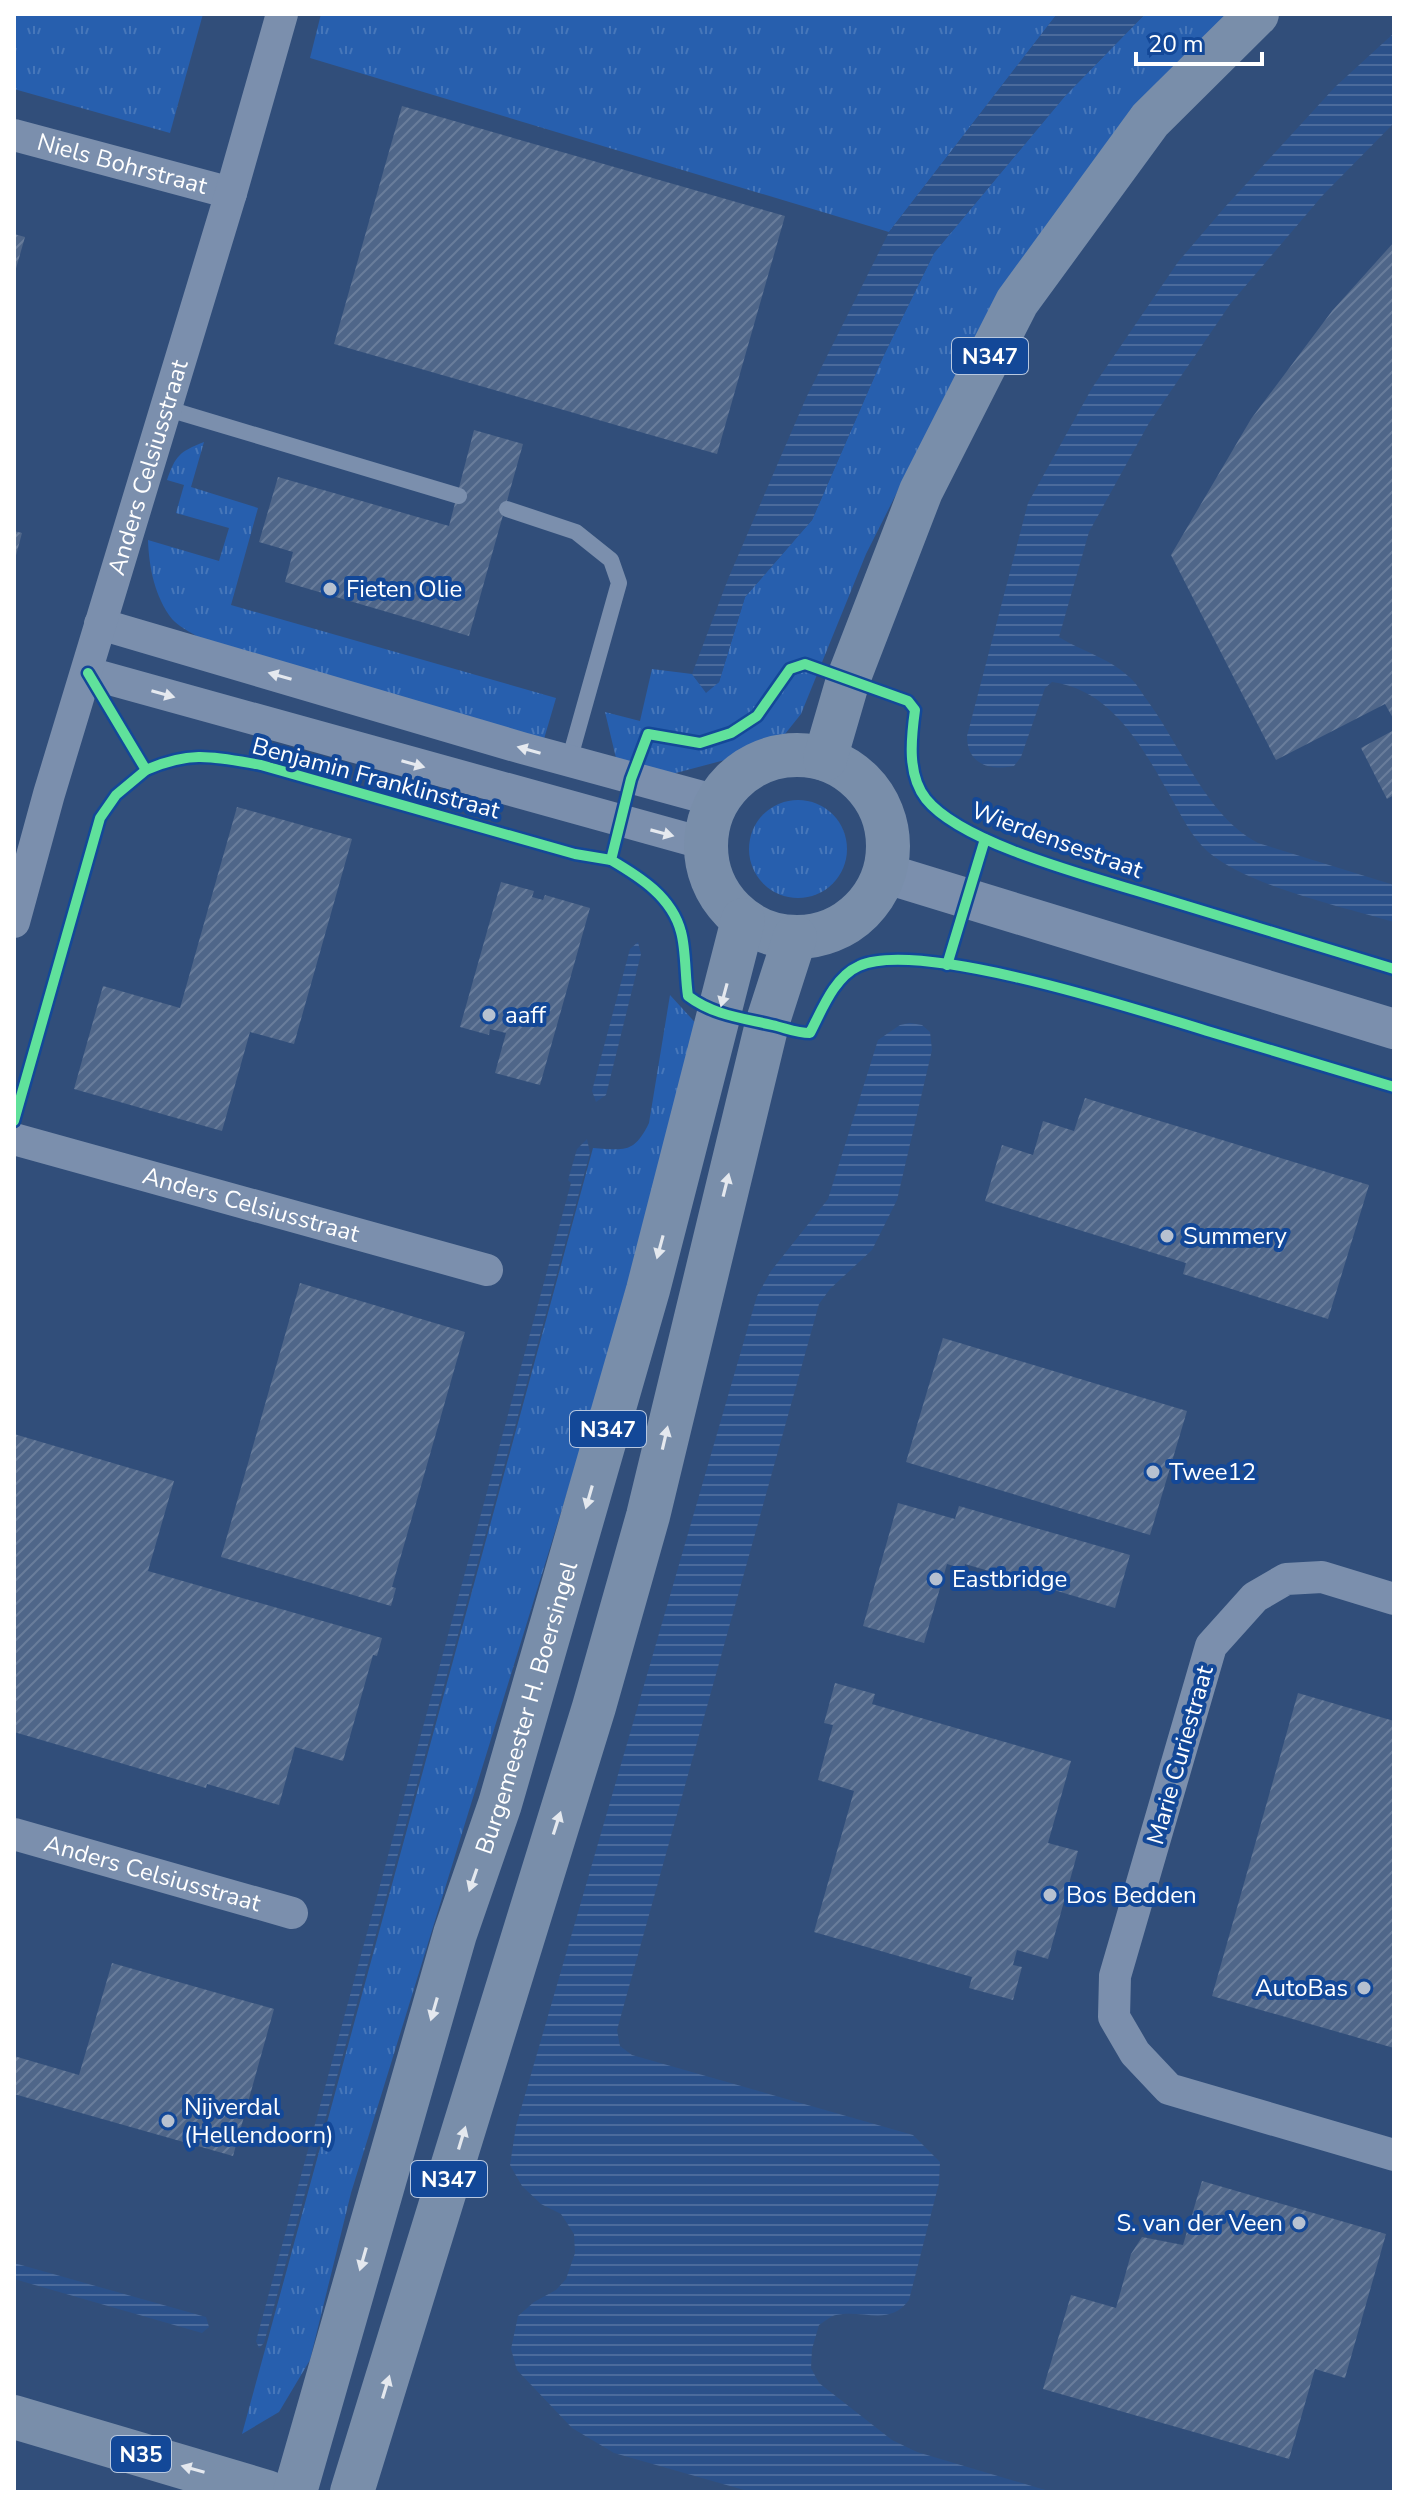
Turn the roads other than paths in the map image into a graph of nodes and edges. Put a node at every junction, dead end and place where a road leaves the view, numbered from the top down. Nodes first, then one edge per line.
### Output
1 (282, 14) edge
2 (1257, 14) edge
3 (14, 135) edge
4 (231, 193) junction
5 (165, 408) junction
6 (459, 496) dead end
7 (507, 509) dead end
8 (100, 624) junction
9 (88, 673) junction
10 (825, 759) junction
11 (569, 761) junction
12 (717, 801) junction
13 (706, 844) junction
14 (884, 873) junction
15 (743, 920) junction
16 (14, 922) edge
17 (795, 937) junction
18 (1394, 1029) edge
19 (14, 1139) edge
20 (487, 1270) dead end
21 (1394, 1599) edge
22 (14, 1834) edge
23 (292, 1913) dead end
24 (1394, 2155) edge
25 (14, 2417) edge
26 (267, 2492) edge
27 (295, 2492) edge
28 (352, 2492) edge

1 - 4 street, Anders Celsiusstraat
2 - 10 main road, N347
3 - 4 street, Niels Bohrstraat
4 - 5 street, Anders Celsiusstraat
5 - 6 lane
5 - 8 street, Anders Celsiusstraat
7 - 11 lane
8 - 9 street, Anders Celsiusstraat
11 -> 8 street
9 -> 13 street, Benjamin Franklinstraat
9 - 16 street, Anders Celsiusstraat
10 - 12 main road
10 - 14 main road
11 - 12 street
12 - 13 main road
13 - 15 main road
14 - 17 main road
14 - 18 street
15 - 17 main road
15 -> 27 main road, Burgemeester H. Boersingel / N347
28 -> 17 main road, N347
19 - 20 street, Anders Celsiusstraat
21 - 24 street, Marie Curiestraat
22 - 23 street, Anders Celsiusstraat
26 -> 25 main road, N35

